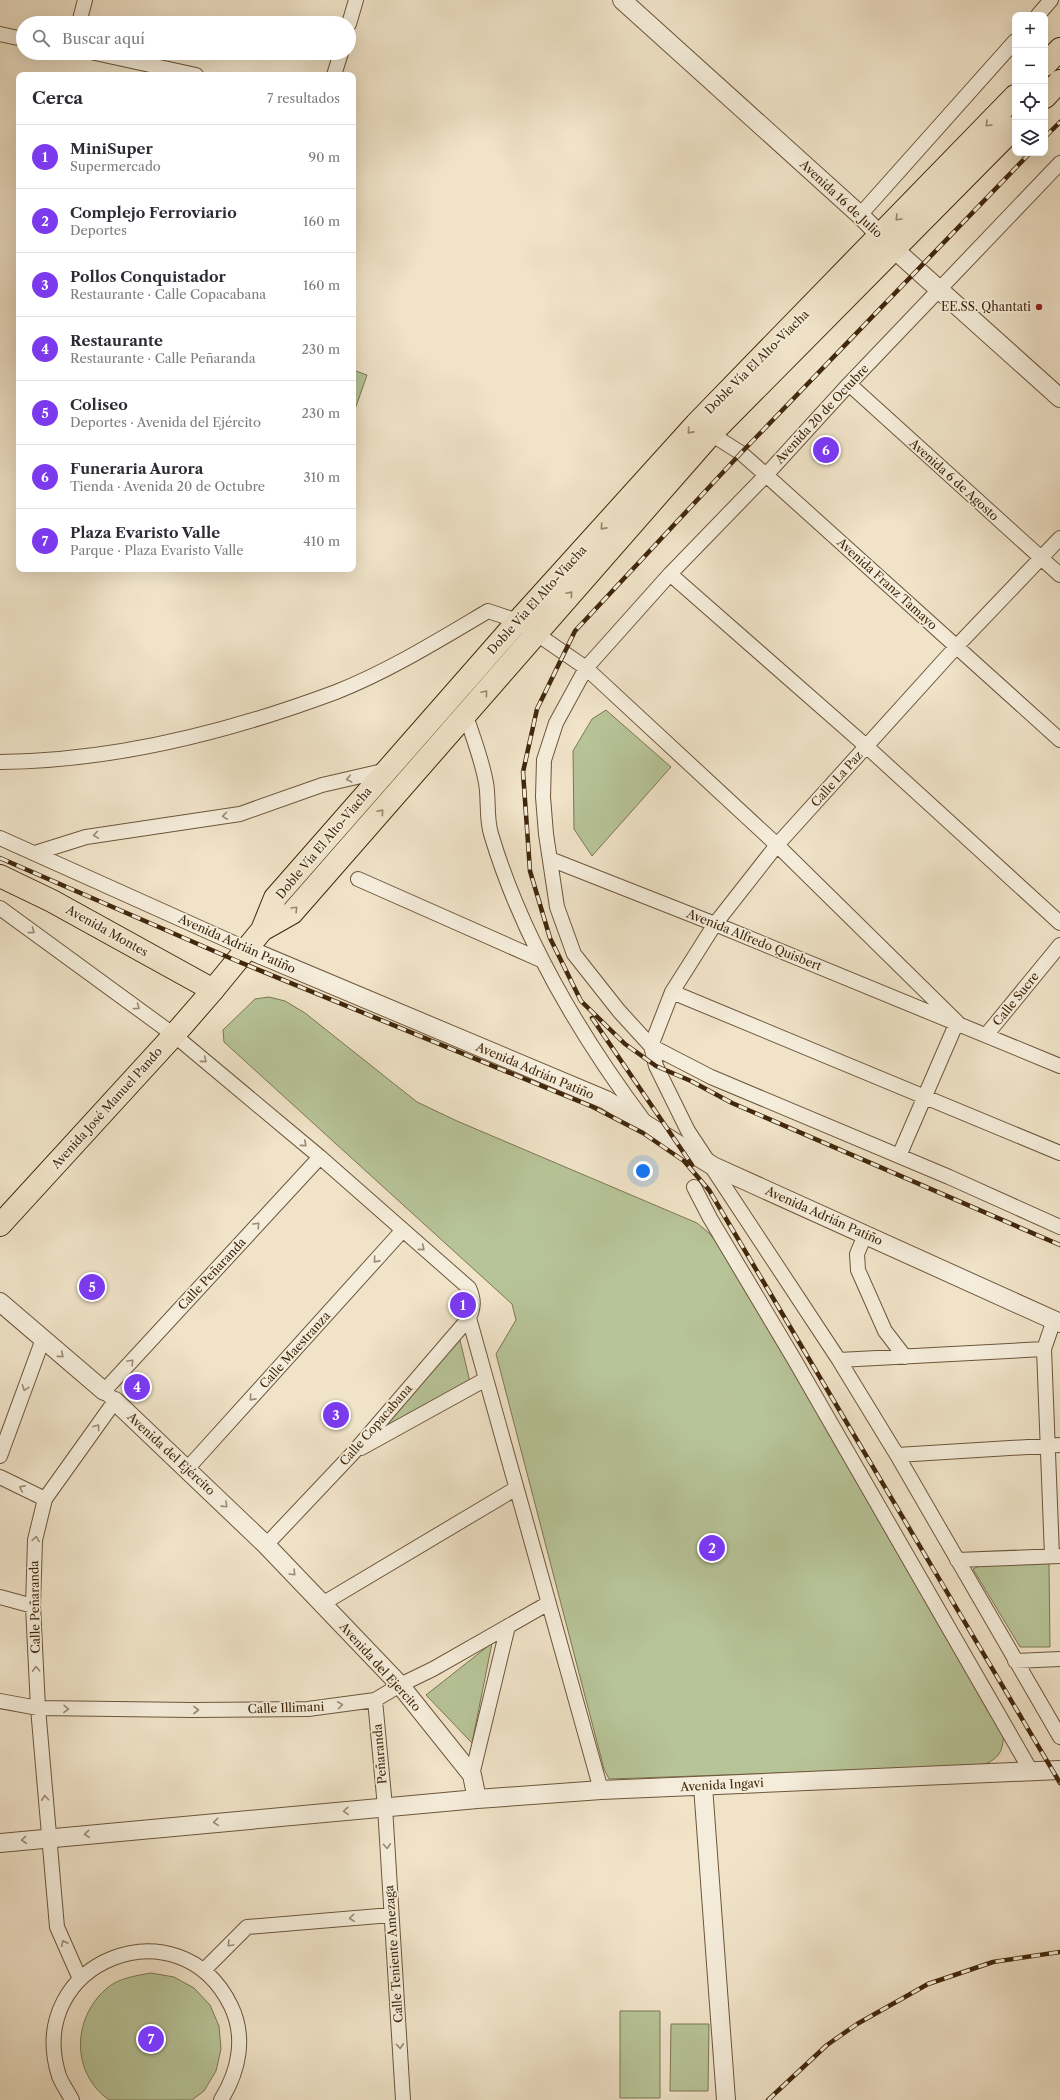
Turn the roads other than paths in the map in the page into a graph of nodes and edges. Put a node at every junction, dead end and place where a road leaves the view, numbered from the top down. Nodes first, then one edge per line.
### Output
1 (85, 0) edge
2 (356, 0) edge
3 (622, 0) edge
4 (1051, 0) edge
5 (1041, 12) edge
6 (81, 16) edge
7 (351, 16) edge
8 (0, 34) edge
9 (16, 37) edge
10 (1012, 44) edge
11 (1060, 49) edge
12 (127, 60) edge
13 (339, 60) edge
14 (1048, 61) edge
15 (182, 72) edge
16 (335, 72) edge
17 (1060, 81) edge
18 (1048, 94) edge
19 (1012, 99) edge
20 (1012, 130) edge
21 (1060, 163) edge
22 (860, 215) junction
23 (887, 242) junction
24 (940, 289) junction
25 (849, 384) junction
26 (1060, 398) edge
27 (711, 434) junction
28 (766, 475) junction
29 (1060, 538) edge
30 (1042, 559) junction
31 (670, 574) junction
32 (1060, 575) edge
33 (527, 627) junction
34 (956, 647) junction
35 (586, 668) junction
36 (466, 716) junction
37 (1060, 740) edge
38 (866, 746) junction
39 (0, 762) edge
40 (387, 770) junction
41 (0, 838) edge
42 (777, 845) junction
43 (35, 853) junction
44 (550, 859) junction
45 (0, 876) edge
46 (358, 879) dead end
47 (0, 908) edge
48 (1060, 923) edge
49 (715, 924) junction
50 (262, 930) junction
51 (1060, 945) edge
52 (247, 949) junction
53 (541, 960) junction
54 (213, 990) junction
55 (672, 992) junction
56 (957, 1022) junction
57 (987, 1034) junction
58 (174, 1035) junction
59 (651, 1046) junction
60 (1060, 1066) edge
61 (925, 1096) junction
62 (650, 1128) junction
63 (1060, 1153) edge
64 (899, 1156) junction
65 (320, 1157) junction
66 (713, 1166) junction
67 (694, 1187) dead end
68 (0, 1225) edge
69 (1060, 1227) edge
70 (402, 1231) junction
71 (865, 1235) junction
72 (0, 1302) edge
73 (469, 1318) junction
74 (1057, 1322) edge
75 (43, 1339) junction
76 (1044, 1350) junction
77 (905, 1357) junction
78 (839, 1360) junction
79 (486, 1379) junction
80 (110, 1396) junction
81 (1054, 1445) edge
82 (353, 1452) junction
83 (897, 1455) junction
84 (0, 1456) edge
85 (187, 1469) junction
86 (0, 1477) edge
87 (515, 1489) junction
88 (45, 1499) junction
89 (266, 1545) junction
90 (1056, 1556) edge
91 (957, 1560) junction
92 (0, 1597) edge
93 (322, 1604) junction
94 (547, 1604) junction
95 (33, 1606) junction
96 (508, 1626) junction
97 (1060, 1659) edge
98 (1015, 1661) junction
99 (400, 1685) junction
100 (375, 1700) junction
101 (0, 1702) edge
102 (38, 1708) junction
103 (1060, 1737) edge
104 (1060, 1770) edge
105 (1030, 1771) junction
106 (472, 1775) junction
107 (703, 1786) junction
108 (601, 1790) junction
109 (477, 1799) junction
110 (384, 1807) junction
111 (48, 1837) junction
112 (0, 1843) edge
113 (391, 1915) junction
114 (204, 1970) junction
115 (80, 1979) junction
116 (72, 2100) edge
117 (221, 2100) edge
118 (403, 2100) edge
119 (726, 2100) edge

1 - 6 street
2 - 7 street
3 - 22 street, Avenida 16 de Julio
4 - 5 street
8 - 9 street
10 - 22 street
11 - 14 main road
12 - 15 street
13 - 16 street
17 - 18 main road
19 -> 23 main road, Doble Vía El Alto-Viacha
20 - 23 main road, Doble Vía El Alto-Viacha
21 - 24 street, Avenida 20 de Octubre
22 - 23 street, Avenida 16 de Julio
23 - 24 street, Avenida 16 de Julio
23 - 27 main road, Doble Vía El Alto-Viacha
23 -> 33 main road, Doble Vía El Alto-Viacha
24 - 25 street, Avenida 20 de Octubre
24 - 26 street, Avenida 16 de Julio
25 - 28 street, Avenida 20 de Octubre
25 - 30 street, Avenida 6 de Agosto
27 - 28 street, Avenida Franz Tamayo
33 -> 27 main road, Doble Vía El Alto-Viacha
28 - 31 street, Avenida 20 de Octubre
28 - 34 street, Avenida Franz Tamayo
29 - 30 street, Calle La Paz
30 - 32 street, Avenida 6 de Agosto
30 - 34 street, Calle La Paz
31 - 35 street, Avenida 20 de Octubre
31 - 38 street
33 - 35 street
36 -> 33 main road, Doble Vía El Alto-Viacha
33 - 39 street
33 - 40 main road, Doble Vía El Alto-Viacha
34 - 37 street, Avenida Franz Tamayo
34 - 38 street, Calle La Paz
35 - 42 street
35 - 44 street, Avenida 20 de Octubre
50 -> 36 main road, Doble Vía El Alto-Viacha
36 - 53 street
38 - 42 street, Calle La Paz
38 - 48 street
40 -> 43 street
40 - 50 main road, Doble Vía El Alto-Viacha
41 - 43 street, Avenida Adrián Patiño
42 - 49 street, Calle La Paz
42 - 56 street
43 - 52 street, Avenida Adrián Patiño
44 - 49 street, Avenida Alfredo Quisbert
44 - 59 street, Avenida 20 de Octubre
45 - 54 main road, Avenida Montes
46 - 53 street
47 -> 58 street
49 - 55 street, Calle La Paz
49 - 56 street, Avenida Alfredo Quisbert
50 - 52 main road, Avenida José Manuel Pando
51 - 57 street, Calle Sucre
52 - 54 main road, Avenida José Manuel Pando
52 - 62 street, Avenida Adrián Patiño
53 - 62 street
54 - 58 main road, Avenida José Manuel Pando
55 - 59 street, Calle La Paz
55 - 61 street
56 - 57 street, Avenida Alfredo Quisbert
56 - 61 street
57 - 60 street, Avenida Alfredo Quisbert
58 -> 65 street
58 - 68 main road, Avenida José Manuel Pando
59 - 64 street
59 - 66 street
61 - 63 street
61 - 64 street
62 - 66 street, Avenida Adrián Patiño
64 - 69 street
65 - 70 street
80 -> 65 street, Calle Peñaranda
66 - 71 street, Avenida Adrián Patiño
66 - 78 street
67 - 105 street
70 -> 73 street, Calle Copacabana
70 -> 85 street, Calle Maestranza
71 - 74 street, Avenida Adrián Patiño
71 - 77 street
72 - 75 street, Avenida del Ejército
73 - 79 street
73 - 82 street, Calle Copacabana
74 - 76 street
75 -> 80 street, Avenida del Ejército
75 -> 84 street
76 - 77 street
76 - 81 street
77 - 78 street
78 - 83 street
79 - 82 street
79 - 87 street
80 - 85 street, Avenida del Ejército
88 -> 80 street, Calle Peñaranda
81 - 83 street
81 - 90 street
82 - 89 street, Calle Copacabana
83 - 91 street
85 -> 89 street, Avenida del Ejército
88 -> 86 street
87 - 93 street
87 - 94 street
95 -> 88 street, Calle Peñaranda
89 -> 93 street, Avenida del Ejercito
90 - 91 street
91 - 98 street
92 - 95 street
93 - 99 street, Avenida del Ejercito
94 - 96 street, Calle Illimani
94 - 108 street
102 -> 95 street, Calle Peñaranda
96 - 99 street, Calle Illimani
96 - 106 street
97 - 98 street
98 - 103 street
99 - 100 street, Calle Illimani
99 - 106 street, Avenida del Ejercito
102 -> 100 street, Calle Illimani
100 - 110 street, Peñaranda
101 - 102 street, Calle Illimani
111 -> 102 street, Calle Peñaranda
104 - 105 street, Avenida Ingavi
105 - 107 street, Avenida Ingavi
106 - 109 street, Avenida del Ejercito
107 - 108 street, Avenida Ingavi
107 - 119 street
108 - 109 street, Avenida Ingavi
109 - 110 street, Avenida Ingavi
110 -> 111 street, Avenida Ingavi
110 -> 113 street, Calle Teniente Amezaga
111 -> 112 street, Avenida Ingavi
115 -> 111 street, Calle Peñaranda
113 -> 114 street
113 -> 118 street, Calle Teniente Amezaga
114 - 115 street
114 - 117 street
115 - 116 street

